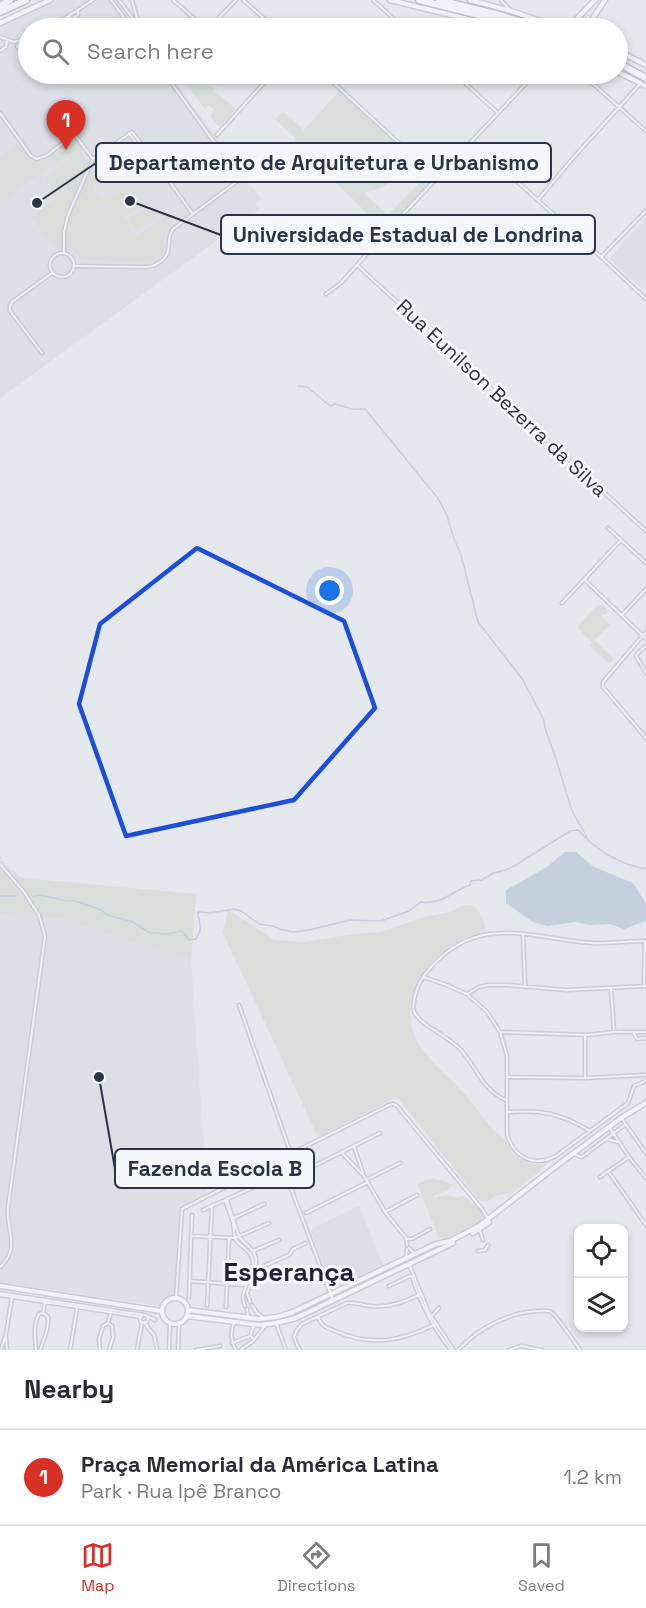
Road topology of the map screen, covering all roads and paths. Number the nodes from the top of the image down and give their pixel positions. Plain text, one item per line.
1 (5, 0) edge
2 (10, 0) edge
3 (16, 0) edge
4 (26, 0) edge
5 (50, 0) edge
6 (93, 0) edge
7 (111, 0) edge
8 (119, 0) edge
9 (132, 0) edge
10 (173, 0) edge
11 (236, 0) edge
12 (243, 0) edge
13 (373, 0) edge
14 (390, 0) edge
15 (419, 0) edge
16 (439, 0) edge
17 (470, 0) edge
18 (501, 0) edge
19 (595, 0) edge
20 (605, 0) edge
21 (493, 1) edge
22 (487, 5) junction
23 (0, 7) edge
24 (511, 11) junction
25 (583, 13) junction
26 (74, 18) edge
27 (124, 18) edge
28 (132, 18) edge
29 (137, 18) edge
30 (194, 18) edge
31 (219, 18) edge
32 (263, 18) edge
33 (393, 18) edge
34 (463, 18) edge
35 (490, 18) edge
36 (512, 18) edge
37 (532, 18) edge
38 (578, 18) edge
39 (593, 18) joint
40 (0, 23) edge
41 (0, 37) edge
42 (7, 41) junction
43 (18, 41) edge
44 (0, 51) edge
45 (628, 56) edge
46 (628, 65) edge
47 (646, 65) edge
48 (628, 69) edge
49 (646, 73) edge
50 (628, 76) edge
51 (645, 82) edge
52 (173, 84) edge
53 (263, 84) edge
54 (335, 84) edge
55 (466, 84) edge
56 (526, 84) edge
57 (593, 84) edge
58 (619, 108) junction
59 (0, 113) edge
60 (498, 113) junction
61 (646, 131) edge
62 (74, 135) junction
63 (217, 135) dead end
64 (472, 141) junction
65 (230, 152) dead end
66 (226, 157) junction
67 (93, 159) junction
68 (437, 178) junction
69 (538, 200) junction
70 (646, 211) edge
71 (193, 214) junction
72 (64, 252) junction
73 (601, 257) junction
74 (357, 265) junction
75 (75, 266) junction
76 (52, 273) junction
77 (326, 294) dead end
78 (646, 299) edge
79 (42, 353) dead end
80 (608, 528) dead end
81 (646, 531) edge
82 (621, 540) junction
83 (646, 563) edge
84 (585, 580) junction
85 (646, 589) edge
86 (562, 603) dead end
87 (622, 615) junction
88 (634, 626) junction
89 (645, 635) edge
90 (646, 646) edge
91 (646, 672) edge
92 (646, 738) edge
93 (0, 864) edge
94 (523, 933) junction
95 (646, 941) edge
96 (423, 976) junction
97 (645, 986) edge
98 (525, 987) junction
99 (611, 988) junction
100 (467, 994) junction
101 (238, 1005) dead end
102 (500, 1032) junction
103 (614, 1032) junction
104 (633, 1032) junction
105 (646, 1032) edge
106 (585, 1035) junction
107 (646, 1038) edge
108 (645, 1075) edge
109 (507, 1077) junction
110 (585, 1078) junction
111 (646, 1080) edge
112 (506, 1100) junction
113 (646, 1102) edge
114 (507, 1112) junction
115 (621, 1118) junction
116 (626, 1124) junction
117 (609, 1127) junction
118 (590, 1131) junction
119 (380, 1133) dead end
120 (614, 1133) junction
121 (606, 1138) junction
122 (620, 1143) junction
123 (354, 1146) junction
124 (341, 1152) junction
125 (646, 1153) edge
126 (291, 1154) junction
127 (573, 1154) junction
128 (629, 1157) junction
129 (280, 1159) junction
130 (400, 1162) dead end
131 (608, 1171) junction
132 (600, 1177) dead end
133 (645, 1177) edge
134 (292, 1178) dead end
135 (366, 1179) junction
136 (254, 1187) dead end
137 (417, 1195) dead end
138 (226, 1200) junction
139 (264, 1204) dead end
140 (212, 1206) junction
141 (203, 1210) dead end
142 (385, 1212) junction
143 (306, 1213) dead end
144 (192, 1215) dead end
145 (233, 1218) junction
146 (488, 1220) junction
147 (269, 1223) dead end
148 (646, 1225) edge
149 (479, 1228) junction
150 (430, 1230) dead end
151 (191, 1236) junction
152 (210, 1237) junction
153 (237, 1237) junction
154 (229, 1238) junction
155 (406, 1239) junction
156 (279, 1240) dead end
157 (483, 1240) dead end
158 (306, 1243) dead end
159 (436, 1244) junction
160 (488, 1245) dead end
161 (407, 1247) junction
162 (253, 1251) junction
163 (420, 1251) junction
164 (478, 1251) dead end
165 (432, 1253) junction
166 (406, 1258) junction
167 (409, 1264) junction
168 (0, 1267) edge
169 (257, 1269) junction
170 (189, 1281) junction
171 (208, 1282) junction
172 (227, 1284) junction
173 (248, 1285) junction
174 (0, 1286) edge
175 (389, 1286) dead end
176 (0, 1294) edge
177 (332, 1294) junction
178 (419, 1294) junction
179 (12, 1297) junction
180 (189, 1297) dead end
181 (176, 1298) junction
182 (335, 1299) junction
183 (45, 1302) junction
184 (207, 1306) dead end
185 (78, 1307) junction
186 (226, 1307) dead end
187 (439, 1308) dead end
188 (188, 1310) junction
189 (161, 1311) junction
190 (111, 1312) junction
191 (44, 1313) junction
192 (144, 1316) junction
193 (187, 1316) junction
194 (318, 1317) junction
195 (431, 1317) junction
196 (248, 1318) junction
197 (266, 1318) junction
198 (155, 1320) dead end
199 (146, 1322) junction
200 (108, 1323) junction
201 (234, 1323) junction
202 (276, 1323) junction
203 (170, 1324) junction
204 (179, 1324) junction
205 (254, 1325) junction
206 (266, 1325) junction
207 (434, 1325) junction
208 (6, 1335) junction
209 (250, 1336) junction
210 (254, 1339) junction
211 (232, 1343) junction
212 (220, 1346) dead end
213 (2, 1349) edge
214 (7, 1349) edge
215 (38, 1350) edge
216 (71, 1350) edge
217 (100, 1350) edge
218 (109, 1350) edge
219 (137, 1350) edge
220 (157, 1350) edge
221 (169, 1350) edge
222 (178, 1350) edge
223 (196, 1350) edge
224 (236, 1350) edge
225 (242, 1350) edge
226 (286, 1350) edge
227 (300, 1350) edge
228 (454, 1350) edge
229 (508, 1350) edge
230 (542, 1350) edge
231 (580, 1350) edge

1 - 23 street
2 - 23 highway
3 - 23 highway
4 - 23 highway
5 - 40 street
6 - 26 street
7 - 27 street
8 - 28 street
9 - 29 street
10 - 30 street
11 - 31 street
12 - 32 street
13 - 33 street
14 - 34 street
15 - 35 highway
16 - 36 highway
17 - 22 street
18 - 24 street
19 - 25 street
20 - 39 street
21 - 22 street
22 - 24 street
24 - 37 street
25 - 38 street
25 - 39 street
41 - 42 street
42 - 43 street
42 - 44 street
45 - 47 street
46 - 49 highway
48 - 51 highway
50 - 51 street
51 - 58 street
52 - 66 street
53 - 63 street
54 - 68 street
55 - 60 street
56 - 60 street
57 - 58 street
58 - 61 street
58 - 69 street
59 - 62 street
60 - 64 street
62 - 62 street
62 - 67 street
64 - 68 street
64 - 69 street
65 - 66 street
66 - 71 street
67 - 71 street
67 - 72 street
68 - 74 street
69 - 73 street
70 - 73 street
71 - 75 street
72 - 75 street
72 - 76 street
73 - 78 street
74 - 77 street
74 - 81 street, Rua Eunilson Bezerra da Silva
75 - 76 street
76 - 79 street
80 - 82 street
82 - 83 street
82 - 84 street
84 - 86 street
84 - 87 street
85 - 87 street
87 - 88 street
88 - 89 street
88 - 89 street
89 - 92 street
90 - 91 street
93 - 168 street
94 - 95 street
94 - 96 street
94 - 98 street
95 - 97 street
96 - 100 street
96 - 112 street
97 - 99 street
98 - 99 street
98 - 100 street
99 - 103 street
100 - 102 street
101 - 126 street
102 - 106 street
102 - 109 street
103 - 104 street
103 - 106 street
104 - 105 street
104 - 107 street
106 - 110 street
108 - 110 street
108 - 111 street
109 - 110 street
109 - 112 street
111 - 118 street
112 - 114 street
113 - 115 street
114 - 118 street
114 - 118 street
115 - 116 street
115 - 117 street
116 - 120 street
116 - 125 street
117 - 120 street
117 - 127 street
119 - 123 street
120 - 121 street
120 - 122 street
121 - 122 street
121 - 127 street
122 - 128 street
123 - 124 street
123 - 135 street
124 - 134 street
124 - 135 street
126 - 129 street
126 - 146 street
127 - 146 street
128 - 131 street
128 - 133 street
129 - 177 street
129 - 181 street
130 - 135 street
131 - 132 street
131 - 148 street
135 - 142 street
135 - 143 street
136 - 138 street
137 - 142 street
138 - 140 street
138 - 145 street
139 - 145 street
140 - 141 street
140 - 152 street
142 - 155 street
144 - 151 street
145 - 153 street
146 - 149 street
147 - 153 street
149 - 157 street
149 - 159 street
149 - 165 street
150 - 155 street
151 - 152 street
151 - 170 street
152 - 154 street
152 - 171 street
153 - 154 street
153 - 162 street
153 - 173 street
154 - 172 street
155 - 161 street
156 - 162 street
158 - 169 street
159 - 163 street
159 - 165 street
160 - 164 street
161 - 163 street
161 - 166 street
162 - 169 street
163 - 166 street
165 - 167 street
166 - 177 street
167 - 178 street
167 - 182 street
169 - 173 street
170 - 171 street
170 - 180 street
171 - 172 street
171 - 184 street
172 - 173 street
172 - 186 street
173 - 196 street
173 - 197 street
174 - 189 street
175 - 178 street
176 - 179 street
176 - 192 street
177 - 182 street
177 - 197 street
178 - 194 street
178 - 195 street
178 - 207 street
179 - 183 street
179 - 208 street
181 - 188 street
181 - 189 street
182 - 202 street
183 - 185 street
183 - 191 street
185 - 190 street
185 - 216 street
187 - 195 street
188 - 193 street
188 - 196 street
189 - 203 street
190 - 192 street
190 - 200 street
191 - 215 street
191 - 215 street
192 - 198 street
192 - 199 street
192 - 199 street
193 - 201 street
193 - 204 street
194 - 207 street
194 - 227 street
195 - 207 street
196 - 197 street
197 - 205 street
199 - 219 street
199 - 220 street
200 - 217 street
200 - 218 street
201 - 205 street
201 - 211 street
202 - 206 street
202 - 226 street
203 - 204 street
203 - 221 street
204 - 222 street
205 - 206 street
205 - 209 street
206 - 210 street
207 - 228 street
208 - 213 street
208 - 214 street
209 - 210 street
209 - 211 street
210 - 225 street
211 - 224 street
212 - 223 street
213 - 214 street
228 - 231 street
229 - 230 street

